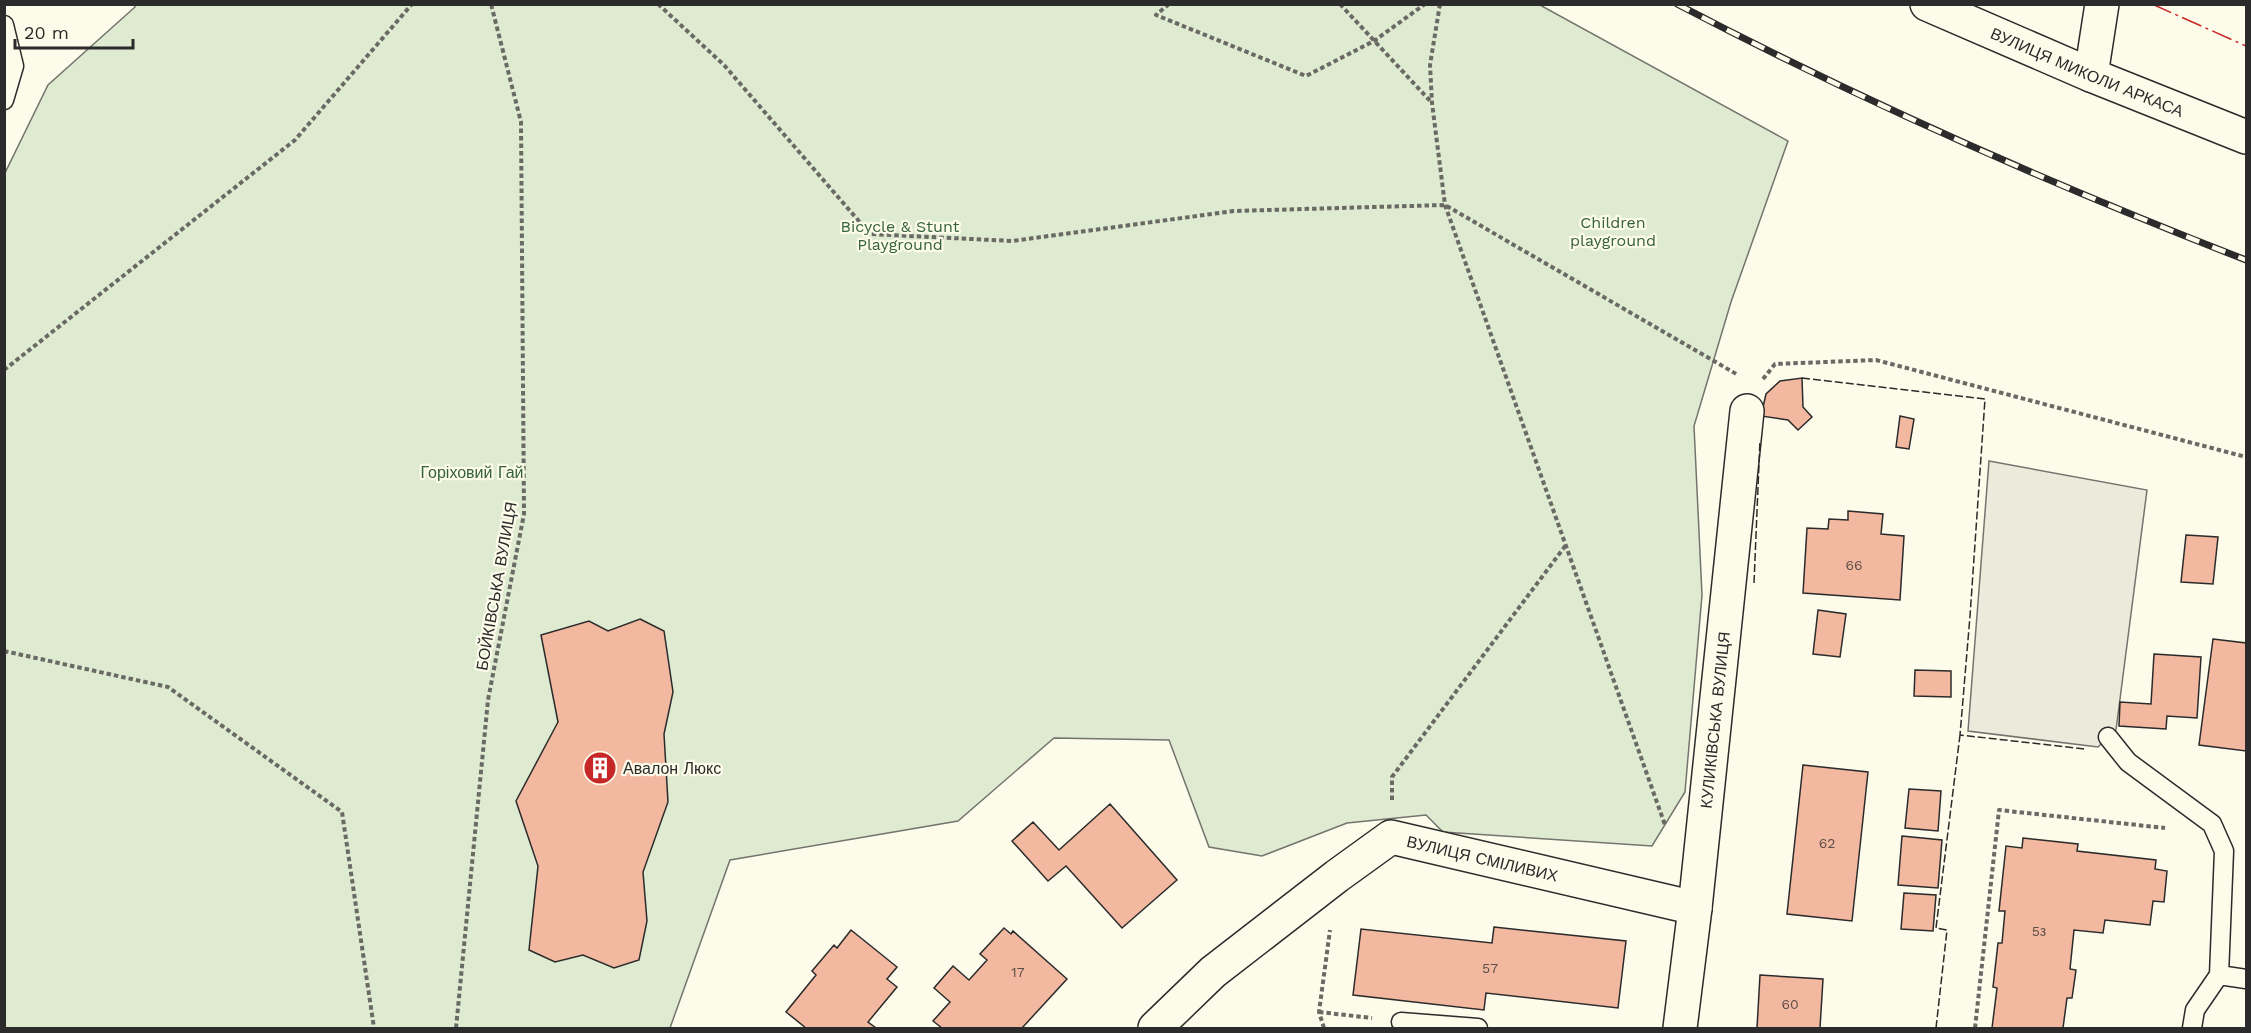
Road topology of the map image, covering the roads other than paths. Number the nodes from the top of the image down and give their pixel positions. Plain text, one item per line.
1 (1928, 4) edge
2 (2102, 4) edge
3 (4, 25) edge
4 (2091, 75) junction
5 (4, 100) edge
6 (2247, 136) edge
7 (1752, 399) road end
8 (2108, 738) dead end
9 (1695, 908) junction
10 (2219, 975) junction
11 (2247, 979) edge
12 (1401, 1022) dead end
13 (1155, 1029) edge
14 (1478, 1029) edge
15 (1680, 1029) edge
16 (2192, 1029) edge

1 - 4 street, ВУЛИЦЯ МИКОЛИ АРКАСА
2 - 4 street
3 - 5 lane
4 - 6 street, ВУЛИЦЯ МИКОЛИ АРКАСА
7 - 9 street, КУЛИКІВСЬКА ВУЛИЦЯ
8 - 10 lane
9 - 13 street, ВУЛИЦЯ СМІЛИВИХ
9 - 15 street, КУЛИКІВСЬКА ВУЛИЦЯ
10 - 11 lane
10 - 16 lane
12 - 14 lane

